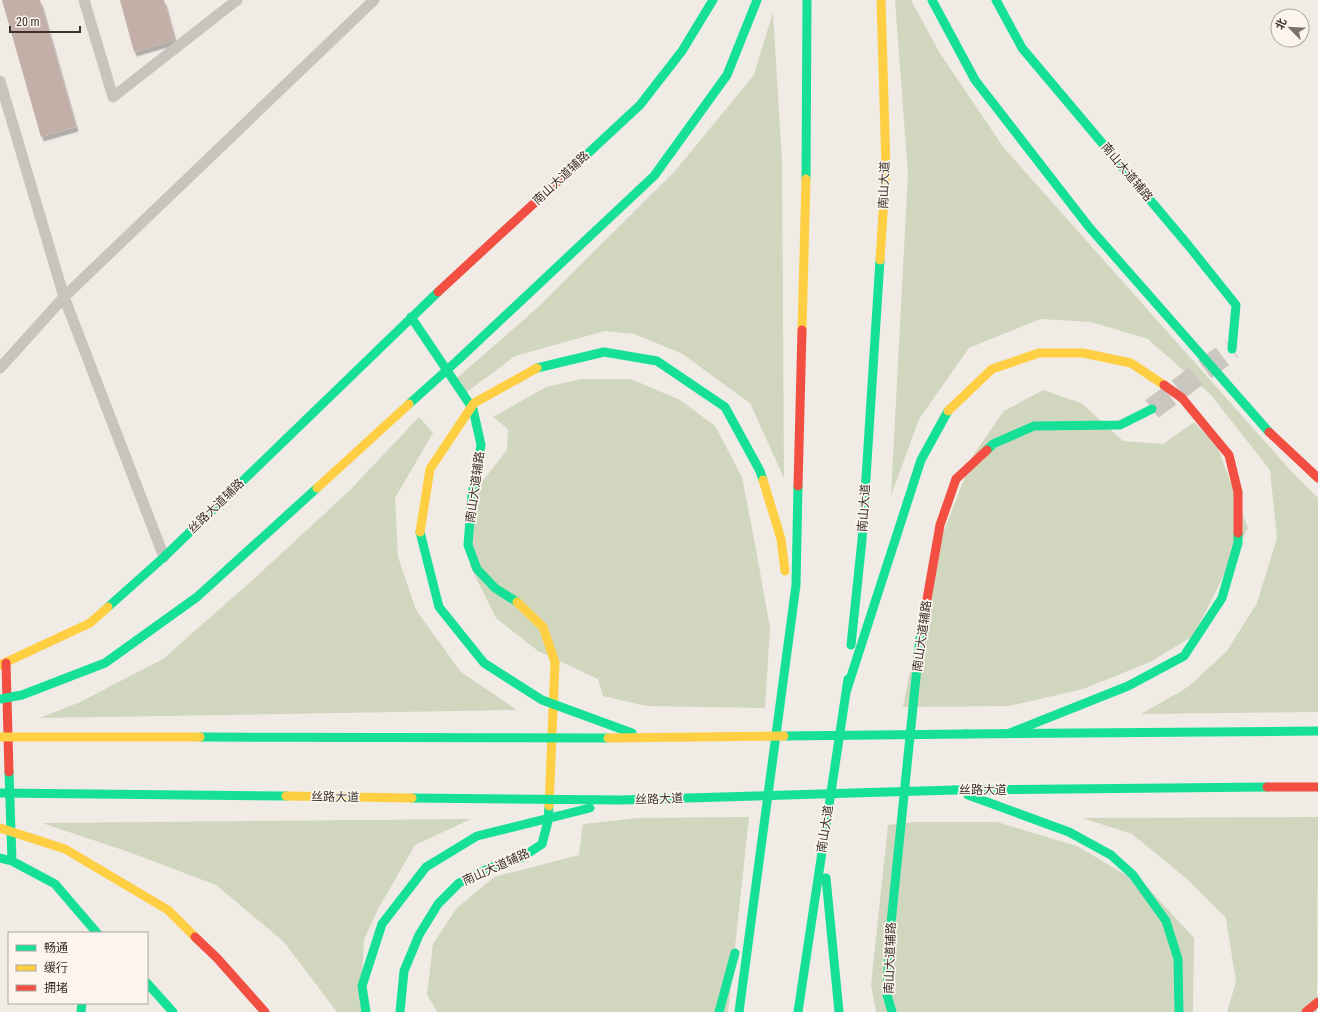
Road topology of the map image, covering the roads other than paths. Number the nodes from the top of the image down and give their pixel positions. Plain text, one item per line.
1 (84, 0) edge
2 (374, 0) edge
3 (713, 0) edge
4 (758, 0) edge
5 (807, 0) edge
6 (881, 0) edge
7 (932, 0) edge
8 (996, 0) edge
9 (234, 1) edge
10 (0, 81) edge
11 (64, 297) junction
12 (411, 317) junction
13 (1232, 349) dead end
14 (0, 368) edge
15 (1152, 409) tunnel mouth
16 (1318, 478) edge
17 (164, 557) junction
18 (792, 624) junction
19 (3, 664) edge
20 (846, 692) junction
21 (0, 699) edge
22 (1318, 731) edge
23 (1010, 733) junction
24 (0, 737) edge
25 (646, 738) junction
26 (1318, 787) edge
27 (954, 790) junction
28 (0, 793) edge
29 (621, 800) junction
30 (0, 828) edge
31 (823, 841) junction
32 (0, 858) edge
33 (12, 861) junction
34 (758, 866) junction
35 (94, 932) edge
36 (148, 984) edge
37 (1318, 1002) edge
38 (173, 1012) edge
39 (265, 1012) edge
40 (366, 1012) edge
41 (400, 1012) edge
42 (719, 1012) edge
43 (739, 1012) edge
44 (798, 1012) edge
45 (839, 1012) edge
46 (892, 1012) edge
47 (1179, 1012) edge
48 (1306, 1012) edge

1 - 9 lane
2 - 11 lane
3 - 12 main road, 南山大道辅路
4 - 21 main road, bridge
5 - 18 main road
6 - 20 main road, 南山大道
7 - 16 main road
8 - 13 main road, 南山大道辅路
10 - 11 lane
11 - 14 lane
11 - 17 lane
12 - 17 main road, 丝路大道辅路
12 - 41 main road, 南山大道辅路
15 - 46 main road, 南山大道辅路
17 - 19 main road, 丝路大道辅路
18 - 25 main road, bridge
18 - 34 main road
19 - 33 main road
20 - 23 main road
20 - 31 main road, 南山大道
22 - 23 main road
23 - 25 main road, bridge
24 - 25 main road, bridge
26 - 27 main road, 丝路大道
27 - 29 main road, 丝路大道, bridge
27 - 47 main road
28 - 29 main road, 丝路大道, bridge
29 - 40 main road, bridge
30 - 39 main road, bridge
31 - 44 main road, 南山大道
31 - 45 main road
32 - 33 main road
33 - 35 main road
34 - 42 main road
34 - 43 main road
36 - 38 main road
37 - 48 main road

